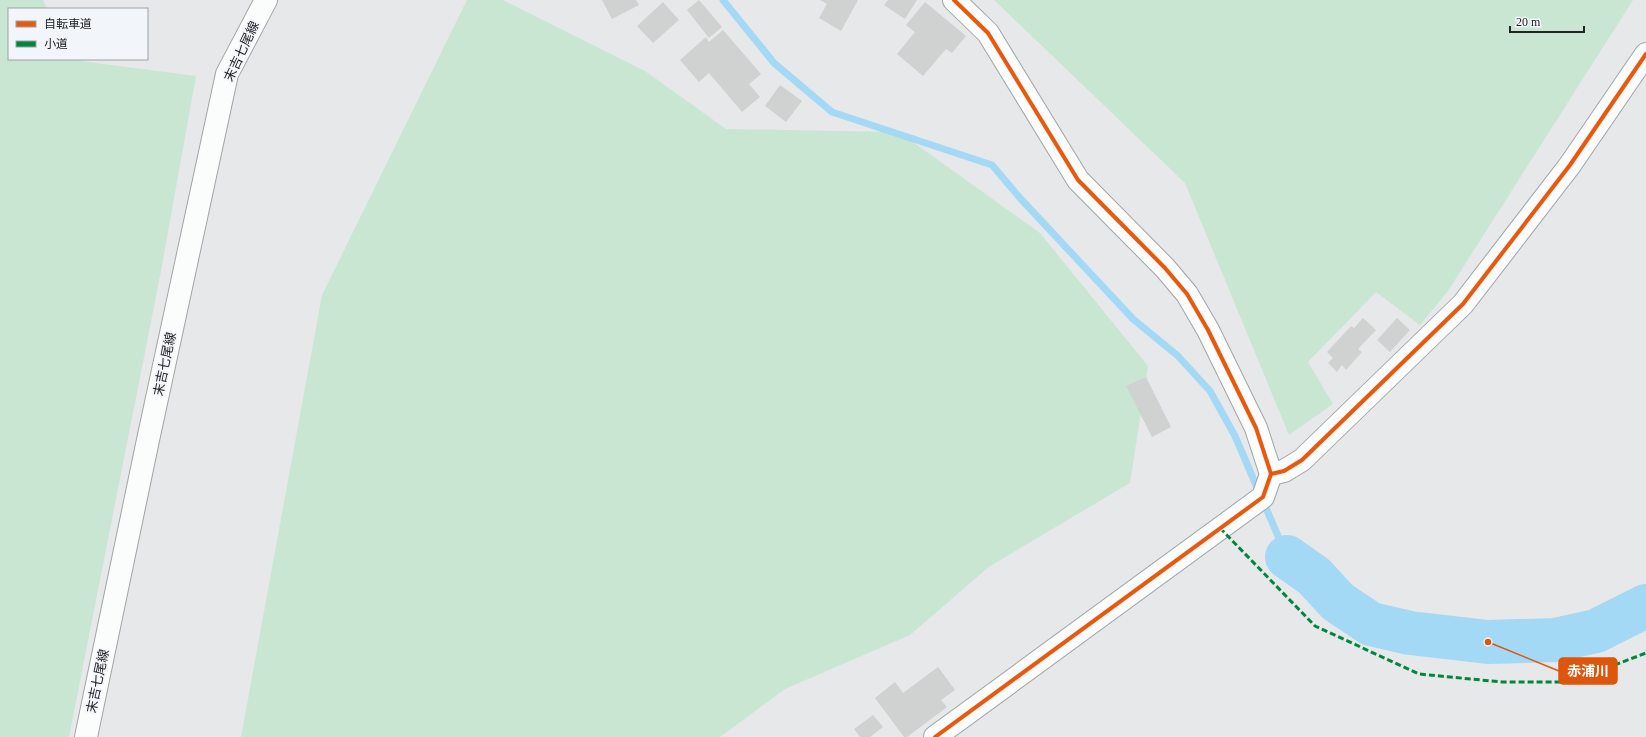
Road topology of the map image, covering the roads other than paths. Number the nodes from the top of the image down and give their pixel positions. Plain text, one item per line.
1 (266, 0) edge
2 (954, 0) edge
3 (1646, 54) edge
4 (1271, 474) junction
5 (86, 737) edge
6 (935, 737) edge

1 - 5 street, 末吉七尾線
2 - 4 street
3 - 4 street
4 - 6 street

